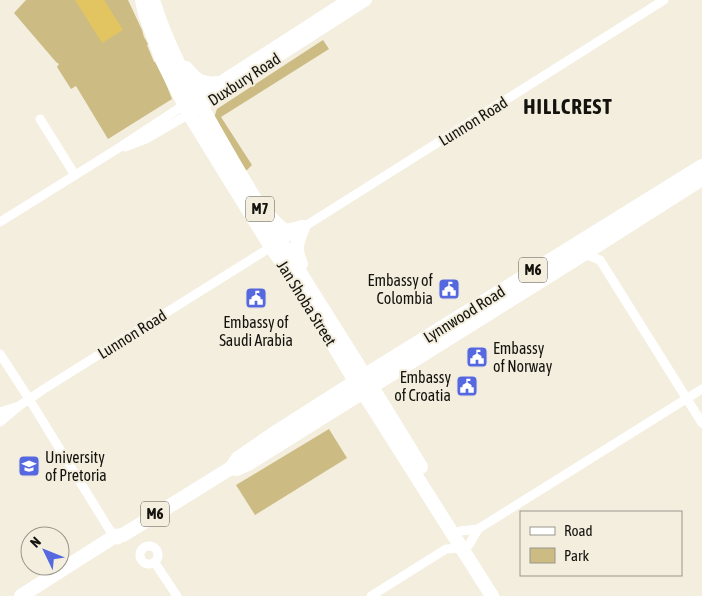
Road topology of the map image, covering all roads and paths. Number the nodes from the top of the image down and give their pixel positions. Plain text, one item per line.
1 (142, 0) edge
2 (153, 0) edge
3 (664, 0) edge
4 (359, 1) edge
5 (174, 54) junction
6 (218, 83) junction
7 (193, 106) junction
8 (40, 119) dead end
9 (702, 166) edge
10 (75, 176) junction
11 (702, 179) edge
12 (259, 207) junction
13 (0, 222) edge
14 (303, 227) junction
15 (602, 242) junction
16 (276, 244) junction
17 (584, 254) junction
18 (600, 260) junction
19 (307, 283) junction
20 (0, 354) edge
21 (364, 384) junction
22 (702, 389) edge
23 (687, 398) junction
24 (29, 399) junction
25 (19, 406) junction
26 (0, 412) edge
27 (0, 422) edge
28 (702, 423) edge
29 (478, 528) junction
30 (456, 532) junction
31 (119, 538) junction
32 (465, 546) junction
33 (446, 549) junction
34 (155, 563) dead end
35 (21, 596) edge
36 (35, 596) edge
37 (177, 596) edge
38 (371, 596) edge
39 (492, 596) edge
40 (500, 596) edge

1 - 7 main road, Jan Shoba Street / M7
2 - 5 main road, Jan Shoba Street / M7
3 - 14 street, Lunnon Road
4 - 6 main road, Duxbury Road
4 - 7 main road, Duxbury Road
5 - 6 main road
5 - 7 main road, Jan Shoba Street / M7
6 - 7 main road, Duxbury Road
7 - 10 street, Duxbury Road
7 - 12 main road, Jan Shoba Street / M7
7 - 16 main road, Jan Shoba Street / M7
8 - 10 street
9 - 21 main road, Lynnwood Road / M6
10 - 13 street, Duxbury Road
11 - 15 main road, Lynnwood Road / M6
12 - 14 main road
12 - 16 main road
14 - 16 street, Lunnon Road
14 - 19 main road
15 - 17 main road, Lynnwood Road / M6
15 - 18 street
16 - 19 main road, Jan Shoba Street / M7
16 - 21 main road, Jan Shoba Street / M7
16 - 24 street, Lunnon Road
17 - 18 street
17 - 21 main road, Lynnwood Road / M6
18 - 23 street
19 - 21 main road, Jan Shoba Street / M7
20 - 24 street
21 - 30 main road, Jan Shoba Street / M7
21 - 31 main road, Lynnwood Road / M6
22 - 23 street
23 - 28 street
23 - 29 street
24 - 25 street, Lunnon Road
24 - 31 street
25 - 26 street, Lunnon Road
25 - 27 street, Lunnon Road
29 - 30 street
29 - 32 street
30 - 32 main road, Jan Shoba Street / M7
30 - 33 street
31 - 35 main road, Lynnwood Road / M6
31 - 36 main road, Lynnwood Road / M6
32 - 33 street
32 - 39 main road, Jan Shoba Street / M7
32 - 40 main road, Jan Shoba Street / M7
33 - 38 street
34 - 37 street

